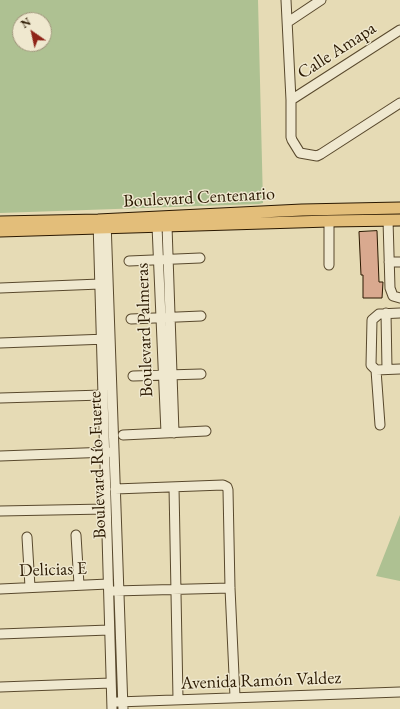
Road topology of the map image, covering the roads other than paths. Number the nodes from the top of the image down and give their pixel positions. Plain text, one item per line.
1 (286, 0) edge
2 (321, 0) edge
3 (288, 22) junction
4 (400, 30) edge
5 (291, 100) junction
6 (400, 103) edge
7 (400, 208) edge
8 (327, 217) junction
9 (388, 220) junction
10 (400, 220) edge
11 (0, 222) edge
12 (102, 224) junction
13 (162, 226) junction
14 (0, 231) edge
15 (200, 258) dead end
16 (168, 260) junction
17 (129, 261) dead end
18 (159, 261) junction
19 (389, 262) junction
20 (400, 262) edge
21 (329, 265) dead end
22 (100, 284) junction
23 (0, 288) edge
24 (400, 298) edge
25 (386, 313) junction
26 (400, 313) edge
27 (201, 316) dead end
28 (166, 318) junction
29 (131, 319) dead end
30 (106, 339) junction
31 (0, 343) edge
32 (387, 369) junction
33 (400, 369) edge
34 (376, 370) junction
35 (201, 374) dead end
36 (168, 375) junction
37 (133, 376) dead end
38 (103, 395) junction
39 (0, 398) edge
40 (380, 425) dead end
41 (206, 431) dead end
42 (170, 433) junction
43 (123, 434) dead end
44 (109, 452) junction
45 (0, 456) edge
46 (174, 487) junction
47 (115, 489) junction
48 (106, 509) junction
49 (0, 511) edge
50 (76, 535) dead end
51 (27, 537) dead end
52 (79, 585) junction
53 (30, 587) junction
54 (108, 587) junction
55 (230, 588) junction
56 (0, 589) edge
57 (175, 590) junction
58 (119, 592) junction
59 (110, 630) junction
60 (0, 634) edge
61 (111, 682) junction
62 (0, 687) edge
63 (400, 692) edge
64 (236, 697) junction
65 (178, 700) junction
66 (123, 705) edge
67 (112, 706) edge

1 - 3 street
2 - 3 street
3 - 5 street
4 - 5 street, Calle Amapa
5 - 6 street
7 - 8 main road, Boulevard Centenario
8 - 9 main road, Boulevard Centenario
8 - 12 main road, Boulevard Centenario
8 - 13 main road, Boulevard Centenario
8 - 21 street
9 - 10 main road, Boulevard Centenario
9 - 19 street
11 - 12 main road, Boulevard Centenario
12 - 13 main road, Boulevard Centenario
12 - 14 main road, Boulevard Centenario
12 - 22 street, Boulevard Río Fuerte
12 - 30 street, Boulevard Río Fuerte
13 - 16 street, Boulevard Palmeras
13 - 18 street, Boulevard Palmeras
15 - 16 street
16 - 18 street
16 - 28 street, Boulevard Palmeras
17 - 18 street
18 - 28 street, Boulevard Palmeras
19 - 20 street
19 - 24 street
22 - 23 street
22 - 30 street, Boulevard Río Fuerte
25 - 26 street
25 - 32 street
25 - 34 street
27 - 28 street
28 - 29 street
28 - 36 street, Boulevard Palmeras
30 - 31 street
30 - 38 street, Boulevard Río Fuerte
30 - 44 street, Boulevard Río Fuerte
32 - 33 street
32 - 34 street
34 - 40 street
35 - 36 street
36 - 37 street
36 - 42 street, Boulevard Palmeras
38 - 39 street
38 - 44 street, Boulevard Río Fuerte
41 - 42 street
42 - 43 street
44 - 45 street
44 - 47 street, Boulevard Río Fuerte
44 - 48 street, Boulevard Río Fuerte
46 - 47 street
46 - 55 street
46 - 57 street
47 - 58 street, Boulevard Río Fuerte
48 - 49 street
48 - 54 street, Boulevard Río Fuerte
50 - 52 street
51 - 53 street
52 - 53 street, Delicias E
52 - 54 street, Delicias E
53 - 56 street, Delicias E
54 - 58 street, Delicias E
54 - 59 street, Boulevard Río Fuerte
55 - 57 street, Delicias E
55 - 64 street
57 - 58 street, Delicias E
57 - 65 street
58 - 66 street, Boulevard Río Fuerte
59 - 60 street
59 - 61 street, Boulevard Río Fuerte
61 - 62 street
61 - 67 street, Boulevard Río Fuerte
63 - 64 street, Avenida Ramón Valdez
64 - 65 street, Avenida Ramón Valdez
65 - 66 street, Avenida Ramón Valdez
66 - 67 street, Avenida Ramón Valdez

